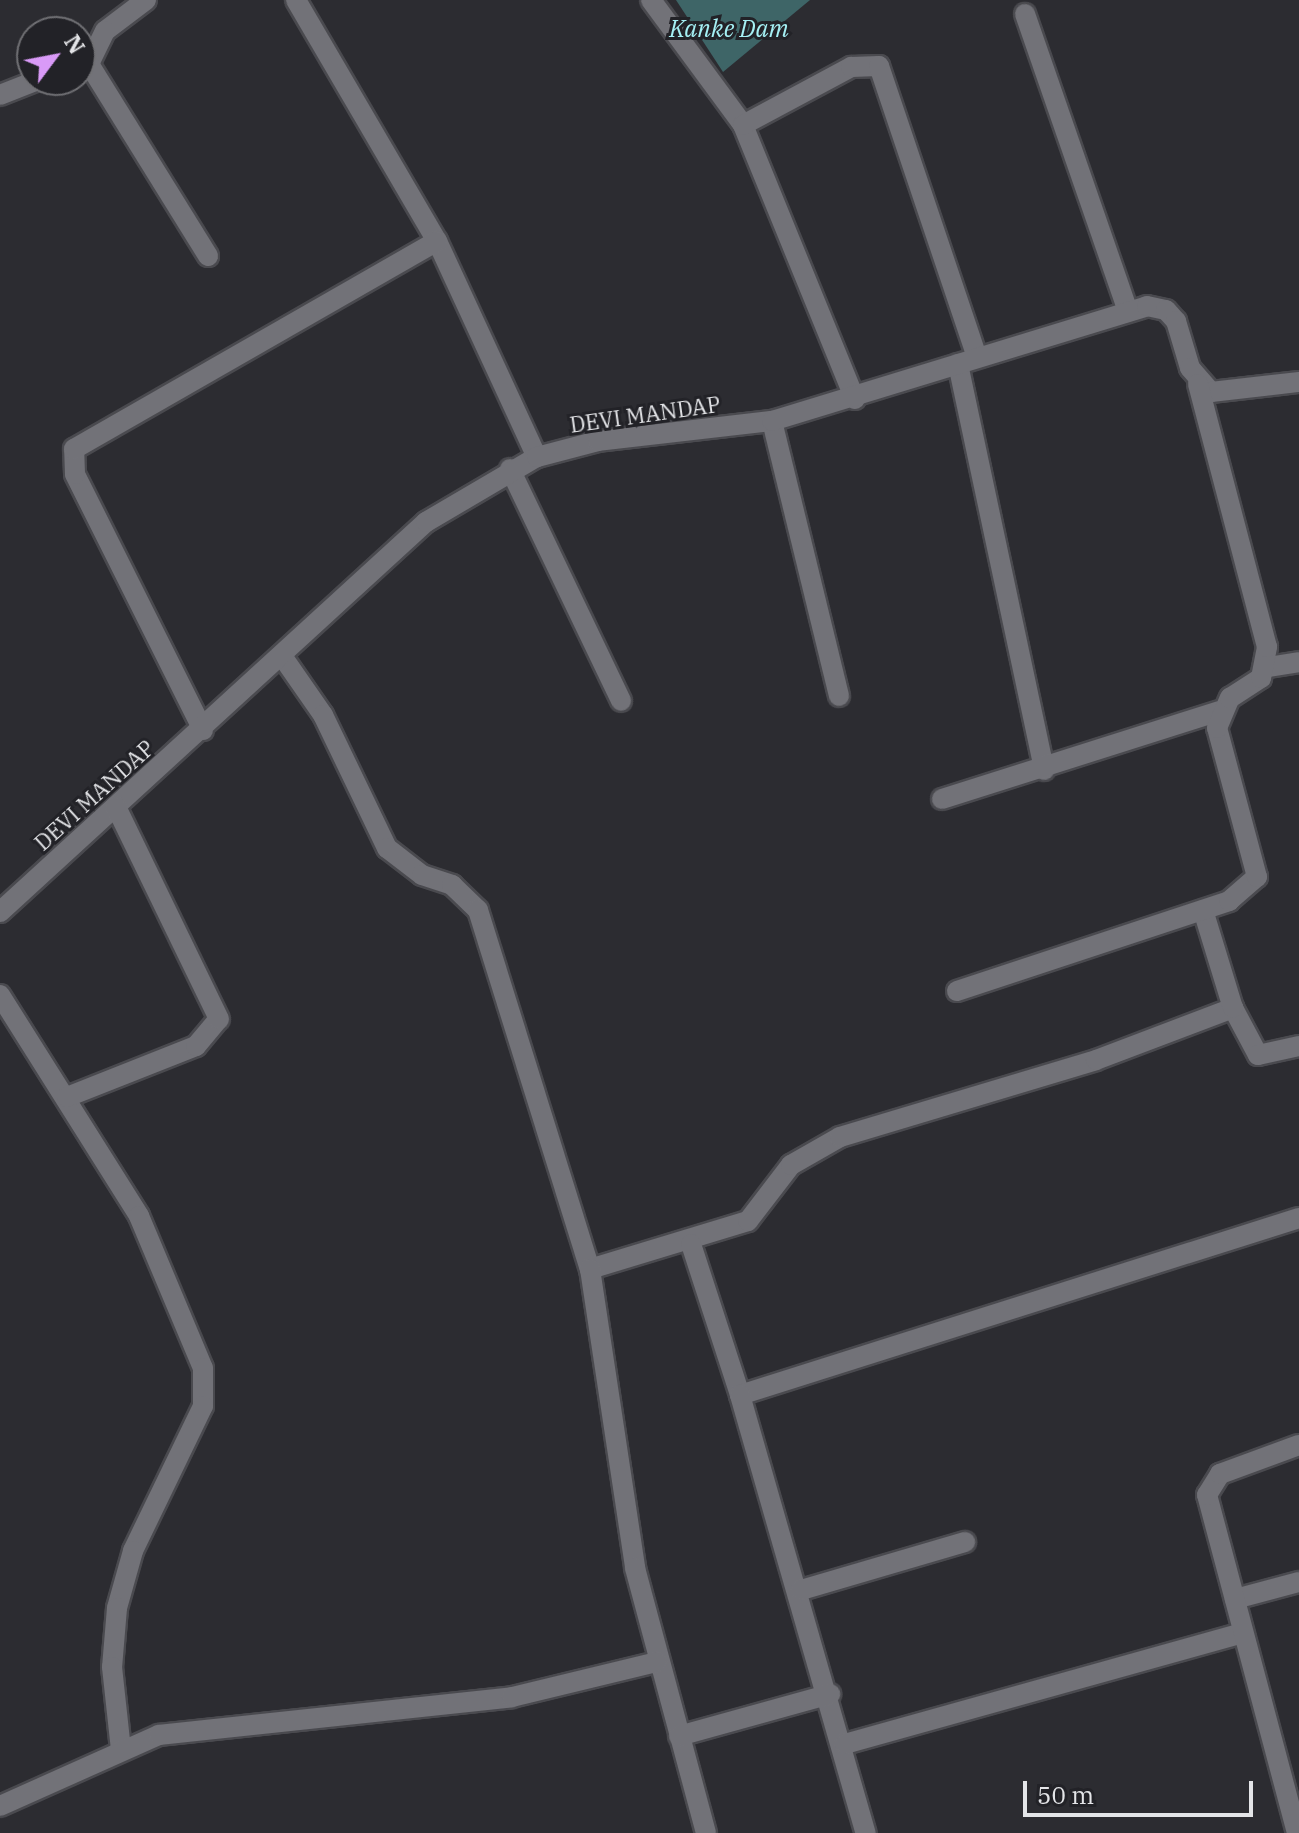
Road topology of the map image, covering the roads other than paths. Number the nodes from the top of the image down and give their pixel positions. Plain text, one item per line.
1 (146, 0) edge
2 (296, 0) edge
3 (651, 0) edge
4 (1025, 14) dead end
5 (96, 42) edge
6 (96, 79) edge
7 (743, 125) junction
8 (437, 241) junction
9 (208, 256) dead end
10 (1127, 308) junction
11 (968, 361) junction
12 (1299, 382) edge
13 (1198, 384) junction
14 (855, 399) junction
15 (772, 421) junction
16 (537, 457) junction
17 (510, 469) junction
18 (282, 656) junction
19 (1299, 662) edge
20 (1268, 667) junction
21 (839, 696) dead end
22 (621, 701) dead end
23 (1219, 711) junction
24 (203, 730) junction
25 (1044, 770) junction
26 (942, 799) dead end
27 (116, 807) junction
28 (1203, 910) junction
29 (0, 912) edge
30 (957, 991) dead end
31 (0, 995) edge
32 (1233, 1008) junction
33 (1299, 1046) edge
34 (67, 1097) junction
35 (1299, 1218) edge
36 (691, 1244) junction
37 (590, 1269) junction
38 (740, 1395) junction
39 (1299, 1445) edge
40 (965, 1542) dead end
41 (1299, 1582) edge
42 (801, 1590) junction
43 (1235, 1599) junction
44 (1243, 1633) junction
45 (657, 1662) junction
46 (830, 1694) junction
47 (679, 1736) junction
48 (845, 1744) junction
49 (121, 1750) junction
50 (0, 1806) edge
51 (706, 1833) edge
52 (866, 1833) edge
53 (1297, 1833) edge

1 - 5 street
2 - 8 street
3 - 7 street
4 - 10 street
6 - 9 street
7 - 11 street
7 - 14 street
8 - 16 street
8 - 24 street
10 - 11 street, DEVI MANDAP
10 - 13 street, DEVI MANDAP
11 - 14 street, DEVI MANDAP
11 - 25 street
12 - 13 street
13 - 20 street
14 - 15 street, DEVI MANDAP
15 - 16 street, DEVI MANDAP
15 - 21 street
16 - 17 street, DEVI MANDAP
17 - 18 street, DEVI MANDAP
17 - 22 street
18 - 24 street, DEVI MANDAP
18 - 37 street
19 - 20 street
20 - 23 street
23 - 25 street
23 - 28 street
24 - 27 street, DEVI MANDAP
25 - 26 street
27 - 29 street, DEVI MANDAP
27 - 34 street
28 - 30 street
28 - 32 street
31 - 34 street
32 - 33 street
32 - 36 street
34 - 49 street
35 - 38 street
36 - 37 street
36 - 38 street
37 - 45 street
38 - 42 street
39 - 43 street
40 - 42 street
41 - 43 street
42 - 46 street
43 - 44 street
44 - 48 street
44 - 53 street
45 - 47 street
45 - 49 street
46 - 47 street
46 - 48 street
47 - 51 street
48 - 52 street
49 - 50 street

